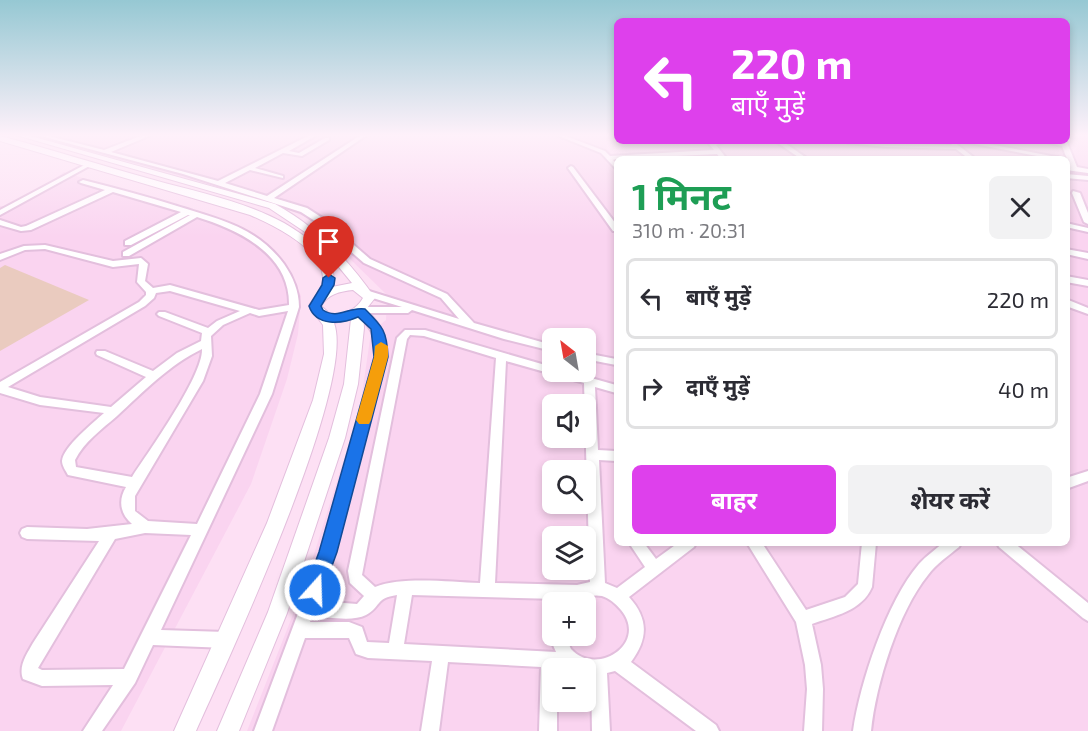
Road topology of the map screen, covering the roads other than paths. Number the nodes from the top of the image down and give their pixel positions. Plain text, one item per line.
1 (81, 169) edge
2 (107, 169) edge
3 (143, 169) edge
4 (168, 169) edge
5 (247, 169) edge
6 (253, 169) edge
7 (313, 169) edge
8 (572, 169) edge
9 (1070, 176) edge
10 (281, 177) dead end
11 (1088, 178) edge
12 (83, 182) dead end
13 (220, 183) junction
14 (113, 189) junction
15 (1076, 193) dead end
16 (269, 198) junction
17 (0, 213) edge
18 (193, 213) junction
19 (321, 221) junction
20 (0, 222) edge
21 (1088, 222) edge
22 (306, 226) junction
23 (614, 226) edge
24 (1070, 226) edge
25 (1088, 230) edge
26 (128, 243) dead end
27 (1070, 252) edge
28 (126, 254) dead end
29 (1088, 256) edge
30 (0, 257) edge
31 (1070, 280) edge
32 (1088, 283) edge
33 (151, 291) junction
34 (365, 291) junction
35 (444, 296) junction
36 (1070, 304) edge
37 (318, 305) junction
38 (294, 307) junction
39 (247, 311) junction
40 (360, 311) junction
41 (1088, 311) edge
42 (425, 312) junction
43 (162, 314) dead end
44 (470, 325) junction
45 (207, 338) junction
46 (542, 345) edge
47 (101, 353) dead end
48 (501, 356) junction
49 (596, 358) edge
50 (614, 362) edge
51 (542, 368) edge
52 (154, 376) junction
53 (589, 382) edge
54 (592, 382) edge
55 (0, 388) edge
56 (614, 388) edge
57 (113, 413) junction
58 (592, 455) junction
59 (614, 456) edge
60 (1088, 476) edge
61 (135, 483) junction
62 (1070, 483) edge
63 (145, 527) junction
64 (201, 530) junction
65 (27, 532) dead end
66 (110, 535) junction
67 (638, 546) edge
68 (686, 546) edge
69 (756, 546) edge
70 (869, 546) edge
71 (951, 546) edge
72 (1008, 546) edge
73 (655, 570) junction
74 (406, 588) junction
75 (598, 588) junction
76 (487, 590) junction
77 (577, 592) joint
78 (374, 596) junction
79 (618, 596) junction
80 (308, 608) junction
81 (1088, 613) edge
82 (803, 619) junction
83 (300, 630) junction
84 (149, 638) junction
85 (226, 640) junction
86 (395, 651) junction
87 (441, 654) junction
88 (542, 660) edge
89 (618, 663) junction
90 (598, 669) joint
91 (129, 677) junction
92 (548, 712) edge
93 (92, 731) edge
94 (185, 731) edge
95 (228, 731) edge
96 (263, 731) edge
97 (430, 731) edge
98 (548, 731) edge
99 (602, 731) edge
100 (710, 731) edge
101 (813, 731) edge
102 (862, 731) edge

1 - 17 street
2 - 37 street
3 - 22 street
4 - 13 street
5 - 13 street
6 - 10 street
7 - 16 street
8 - 23 street
9 - 11 street
12 - 14 street
13 - 16 street
14 - 18 street
14 - 20 street
15 - 21 street
16 - 19 street
18 - 26 street
18 - 28 street
18 - 38 street
19 - 22 street
19 - 35 street
22 - 34 street
24 - 25 street
27 - 29 street
30 - 33 street
31 - 32 street
33 - 39 street
33 - 55 street
34 - 37 street
34 - 40 street
34 - 42 street
35 - 42 street
35 - 44 street
36 - 41 street
37 - 40 street
37 - 85 street
38 - 39 street
38 - 64 street
39 - 45 street
40 - 42 street
40 - 80 street
40 - 95 street
42 - 44 street
43 - 45 street
44 - 46 street
45 - 52 street
45 - 61 street
47 - 52 street
48 - 51 street
48 - 76 street
48 - 78 street
49 - 50 street
52 - 57 street
53 - 58 street
54 - 56 street
55 - 57 street
57 - 61 street
58 - 59 street
58 - 75 street
60 - 62 street
61 - 63 street
63 - 64 street
63 - 66 street
64 - 84 street
65 - 66 street
66 - 91 street
67 - 73 street
68 - 73 street
69 - 82 street
70 - 82 street
71 - 102 street
72 - 81 street
73 - 79 street
74 - 76 street
74 - 78 street
74 - 86 street
75 - 77 street
75 - 79 street
76 - 77 street
78 - 80 street
79 - 89 street
80 - 83 street
82 - 101 street
83 - 86 street
83 - 96 street
84 - 85 street
84 - 91 street
85 - 94 street
86 - 87 street
87 - 88 street
87 - 97 street
89 - 90 street
89 - 100 street
90 - 99 street
91 - 93 street
92 - 98 street

